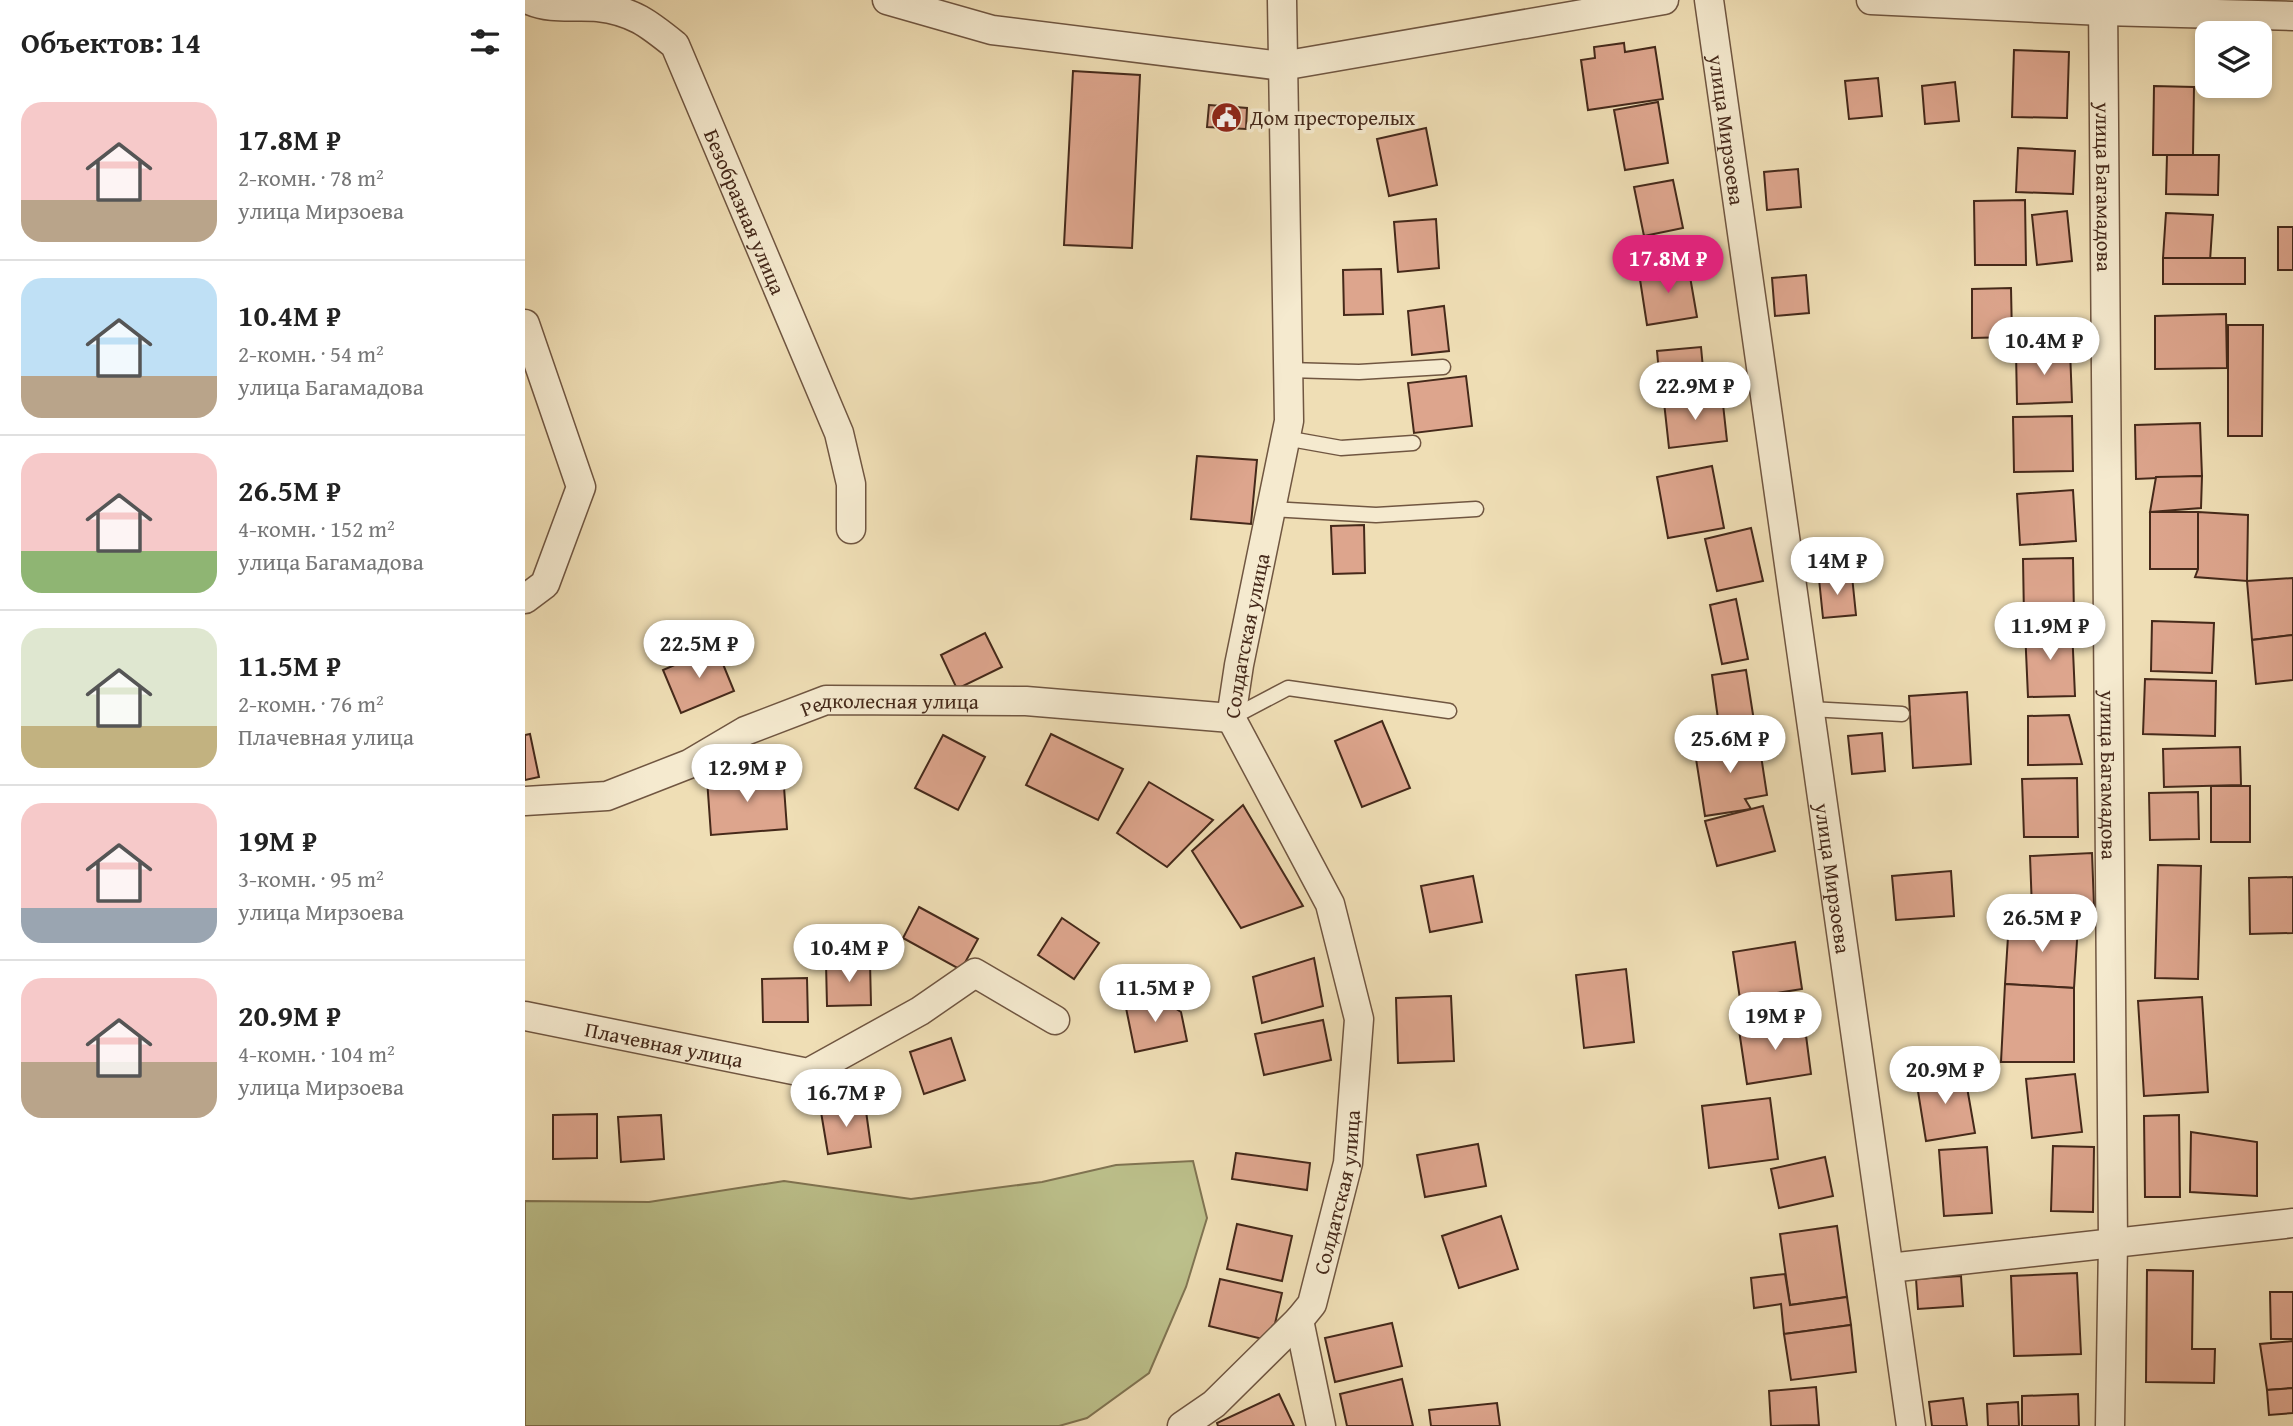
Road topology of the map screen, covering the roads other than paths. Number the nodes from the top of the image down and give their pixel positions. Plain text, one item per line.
1 (529, 0) edge
2 (887, 0) edge
3 (1282, 0) edge
4 (1664, 0) edge
5 (1709, 0) edge
6 (1871, 0) edge
7 (2103, 5) edge
8 (2293, 16) edge
9 (1282, 66) junction
10 (525, 324) edge
11 (1443, 367) dead end
12 (1287, 370) junction
13 (1285, 438) junction
14 (1413, 443) dead end
15 (1271, 509) junction
16 (1476, 509) dead end
17 (851, 528) dead end
18 (525, 599) edge
19 (1810, 709) junction
20 (1449, 711) dead end
21 (1902, 714) dead end
22 (1231, 718) junction
23 (525, 802) edge
24 (525, 1016) edge
25 (1055, 1020) dead end
26 (2293, 1223) edge
27 (2113, 1243) junction
28 (1889, 1268) junction
29 (1299, 1320) junction
30 (1182, 1426) edge
31 (1321, 1426) edge
32 (1911, 1426) edge
33 (2110, 1426) edge

1 - 17 street, Безобразная улица
2 - 9 street
3 - 9 street, Солдатская улица
4 - 9 street
5 - 19 street, улица Мирзоева
6 - 7 street
7 - 8 street
7 - 27 street, улица Багамадова
9 - 12 street, Солдатская улица
10 - 18 street
11 - 12 lane
12 - 13 street, Солдатская улица
13 - 14 lane
13 - 15 street, Солдатская улица
15 - 16 lane
15 - 22 street, Солдатская улица
19 - 21 lane
19 - 28 street, улица Мирзоева
20 - 22 lane
22 - 23 street, Редколесная улица
22 - 29 street, Солдатская улица
24 - 25 street, Плачевная улица
26 - 27 street
27 - 28 street
27 - 33 street, улица Багамадова
28 - 32 street, улица Мирзоева
29 - 30 street, Солдатская улица
29 - 31 street

